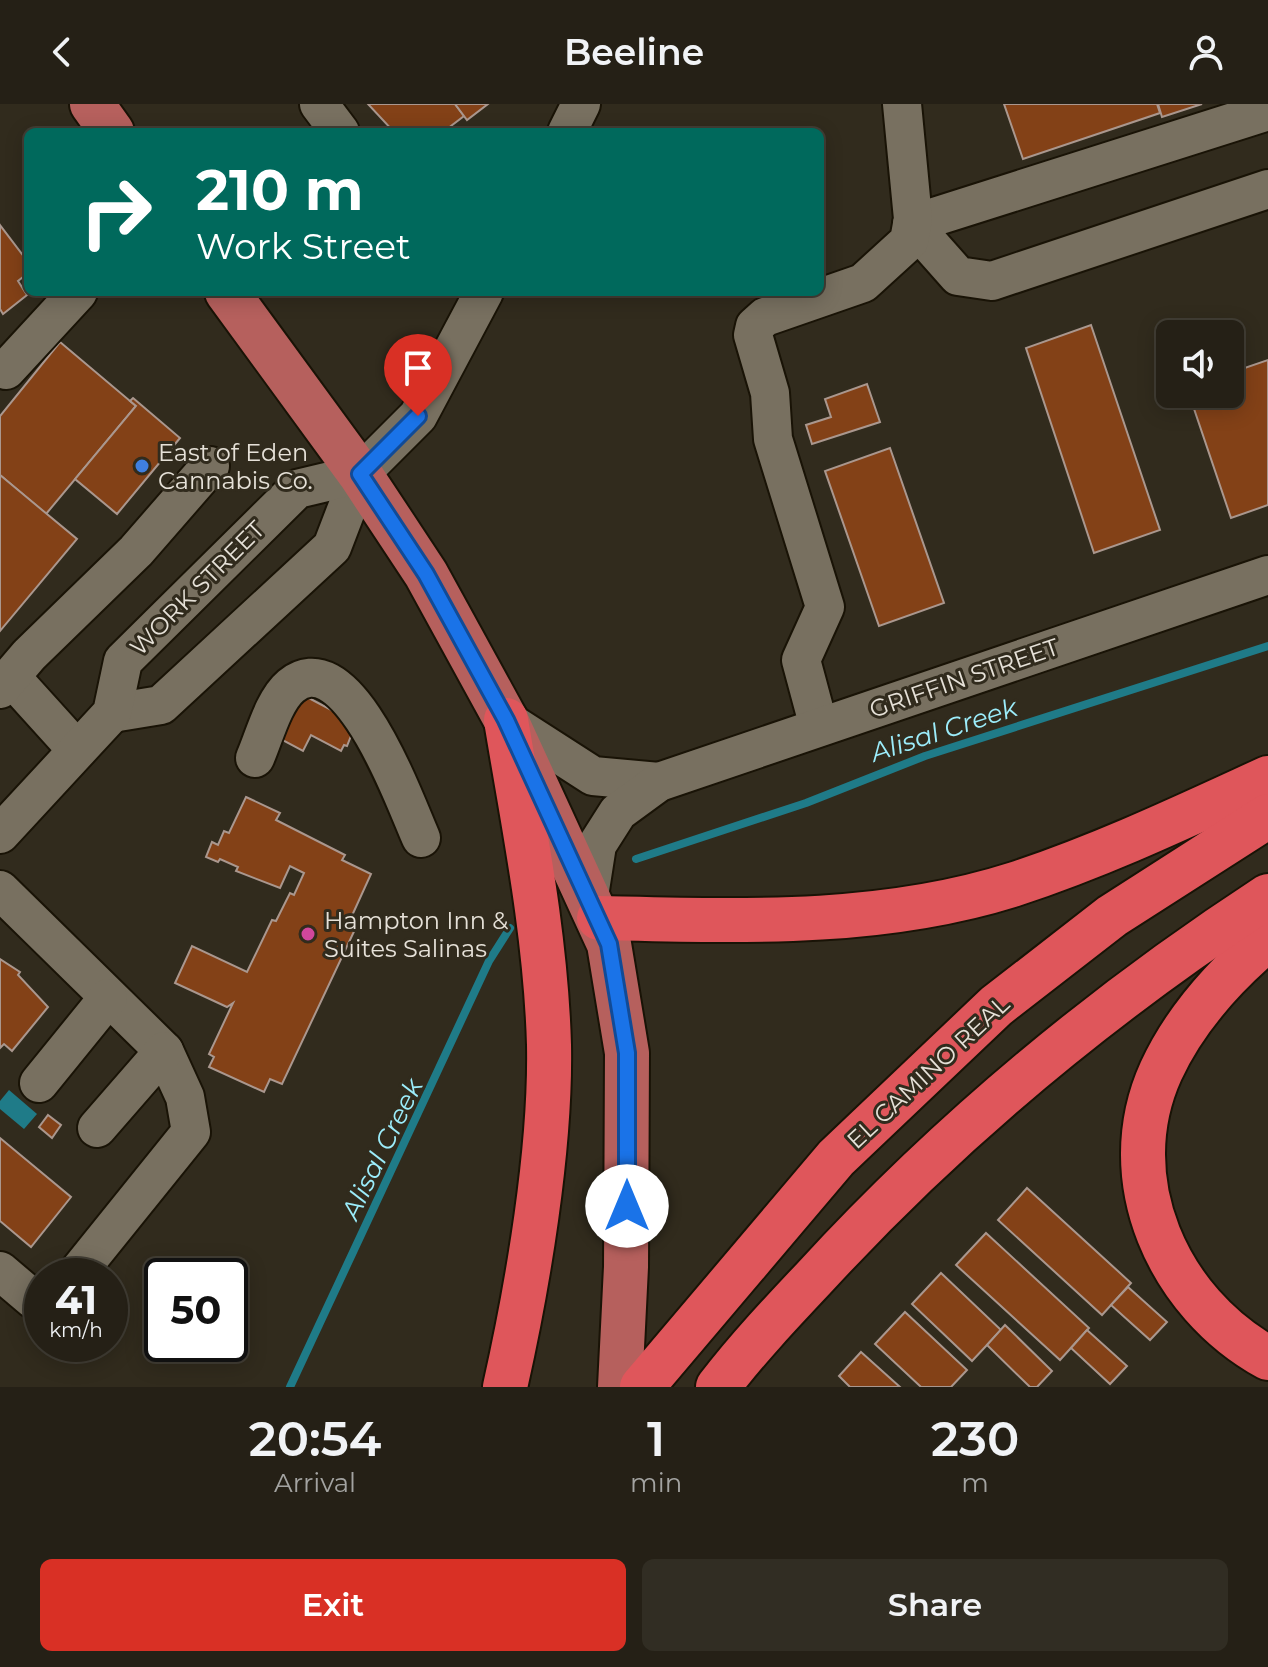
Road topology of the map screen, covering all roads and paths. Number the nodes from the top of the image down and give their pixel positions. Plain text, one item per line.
1 (92, 104) edge
2 (319, 104) edge
3 (581, 104) edge
4 (902, 104) edge
5 (1268, 111) edge
6 (109, 128) edge
7 (337, 128) edge
8 (569, 128) edge
9 (1268, 189) edge
10 (912, 224) junction
11 (74, 296) edge
12 (230, 296) edge
13 (482, 296) edge
14 (6, 370) dead end
15 (210, 466) dead end
16 (360, 474) junction
17 (1268, 575) edge
18 (6, 683) edge
19 (112, 713) junction
20 (506, 720) junction
21 (819, 727) junction
22 (77, 750) junction
23 (255, 758) dead end
24 (1268, 778) edge
25 (659, 782) junction
26 (1268, 816) edge
27 (3, 823) edge
28 (421, 838) dead end
29 (0, 890) edge
30 (1268, 896) edge
31 (594, 907) junction
32 (1268, 939) edge
33 (108, 998) junction
34 (164, 1051) junction
35 (39, 1083) dead end
36 (97, 1128) dead end
37 (90, 1258) edge
38 (0, 1271) edge
39 (24, 1291) edge
40 (1268, 1358) edge
41 (505, 1387) edge
42 (620, 1387) edge
43 (642, 1387) edge
44 (718, 1387) edge

1 - 6 main road
2 - 7 street
3 - 8 street
4 - 10 street
5 - 10 street
9 - 10 street
10 - 21 street
11 - 14 street
12 - 16 main road
13 - 16 street
15 - 18 street
16 - 19 street
16 - 19 street, WORK STREET
16 - 20 main road
17 - 21 street, GRIFFIN STREET
18 - 22 street
19 - 22 street
20 - 25 street, GRIFFIN STREET
20 - 31 main road
20 - 41 highway
21 - 25 street, GRIFFIN STREET
22 - 27 street
23 - 28 street
24 - 31 highway
25 - 31 street, GRIFFIN STREET
26 - 43 highway, EL CAMINO REAL
29 - 33 street
30 - 44 highway
31 - 42 main road
32 - 40 highway
33 - 34 street
33 - 35 street
34 - 36 street
34 - 37 street
38 - 39 street

